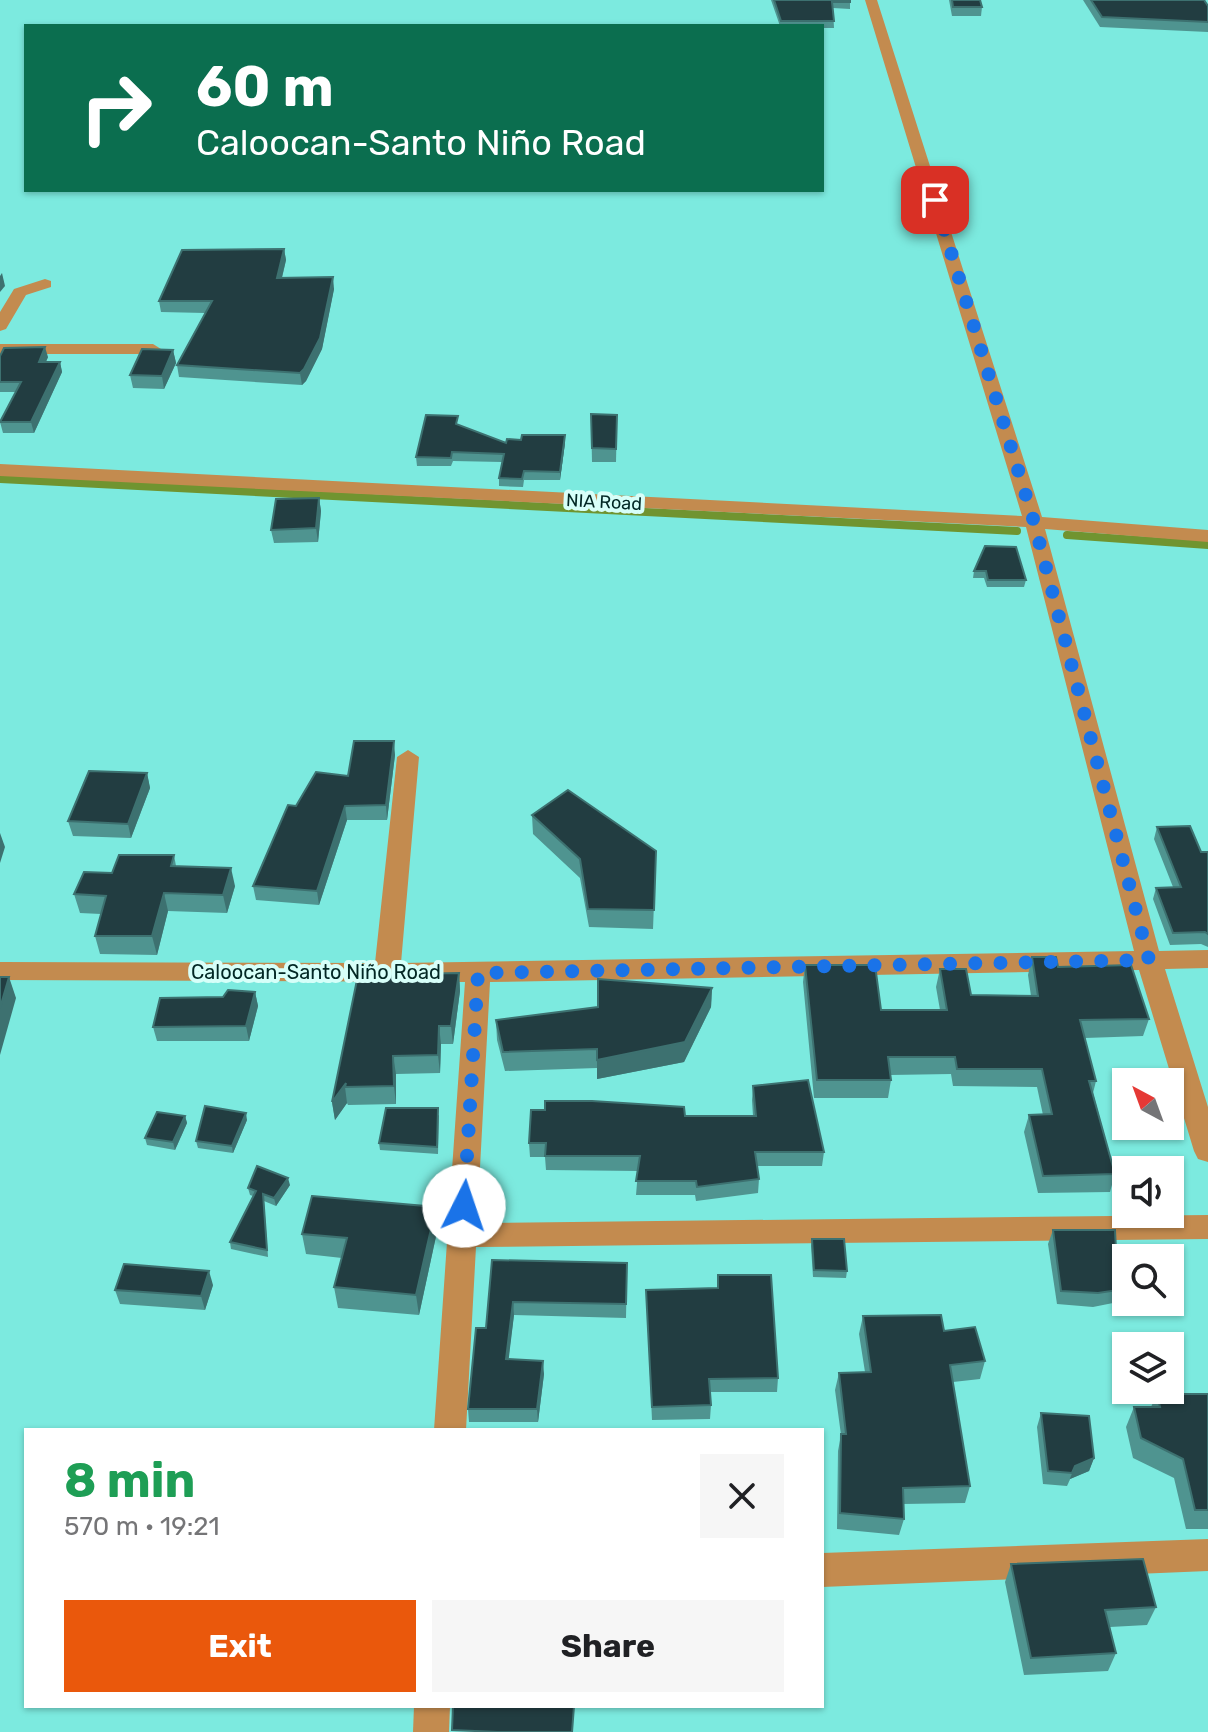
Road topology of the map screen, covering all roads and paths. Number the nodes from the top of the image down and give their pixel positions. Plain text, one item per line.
1 (871, 0) edge
2 (45, 284) dead end
3 (0, 326) edge
4 (0, 349) edge
5 (153, 349) edge
6 (0, 470) edge
7 (1034, 522) junction
8 (1208, 536) edge
9 (408, 757) dead end
10 (1208, 959) edge
11 (1149, 960) junction
12 (0, 971) edge
13 (387, 973) junction
14 (478, 973) junction
15 (1208, 1151) edge
16 (1208, 1227) edge
17 (462, 1235) junction
18 (450, 1428) edge
19 (1208, 1555) edge
20 (824, 1570) edge
21 (432, 1708) edge
22 (431, 1732) edge

1 - 7 street
2 - 3 street
4 - 5 street
6 - 7 street, NIA Road
7 - 8 street, NIA Road
7 - 11 street
9 - 13 street
10 - 11 street, Caloocan-Santo Niño Road
11 - 14 street, Caloocan-Santo Niño Road
11 - 15 street
12 - 13 street, Caloocan-Santo Niño Road
13 - 14 street, Caloocan-Santo Niño Road
14 - 17 street
16 - 17 street
17 - 18 street
19 - 20 street
21 - 22 street

